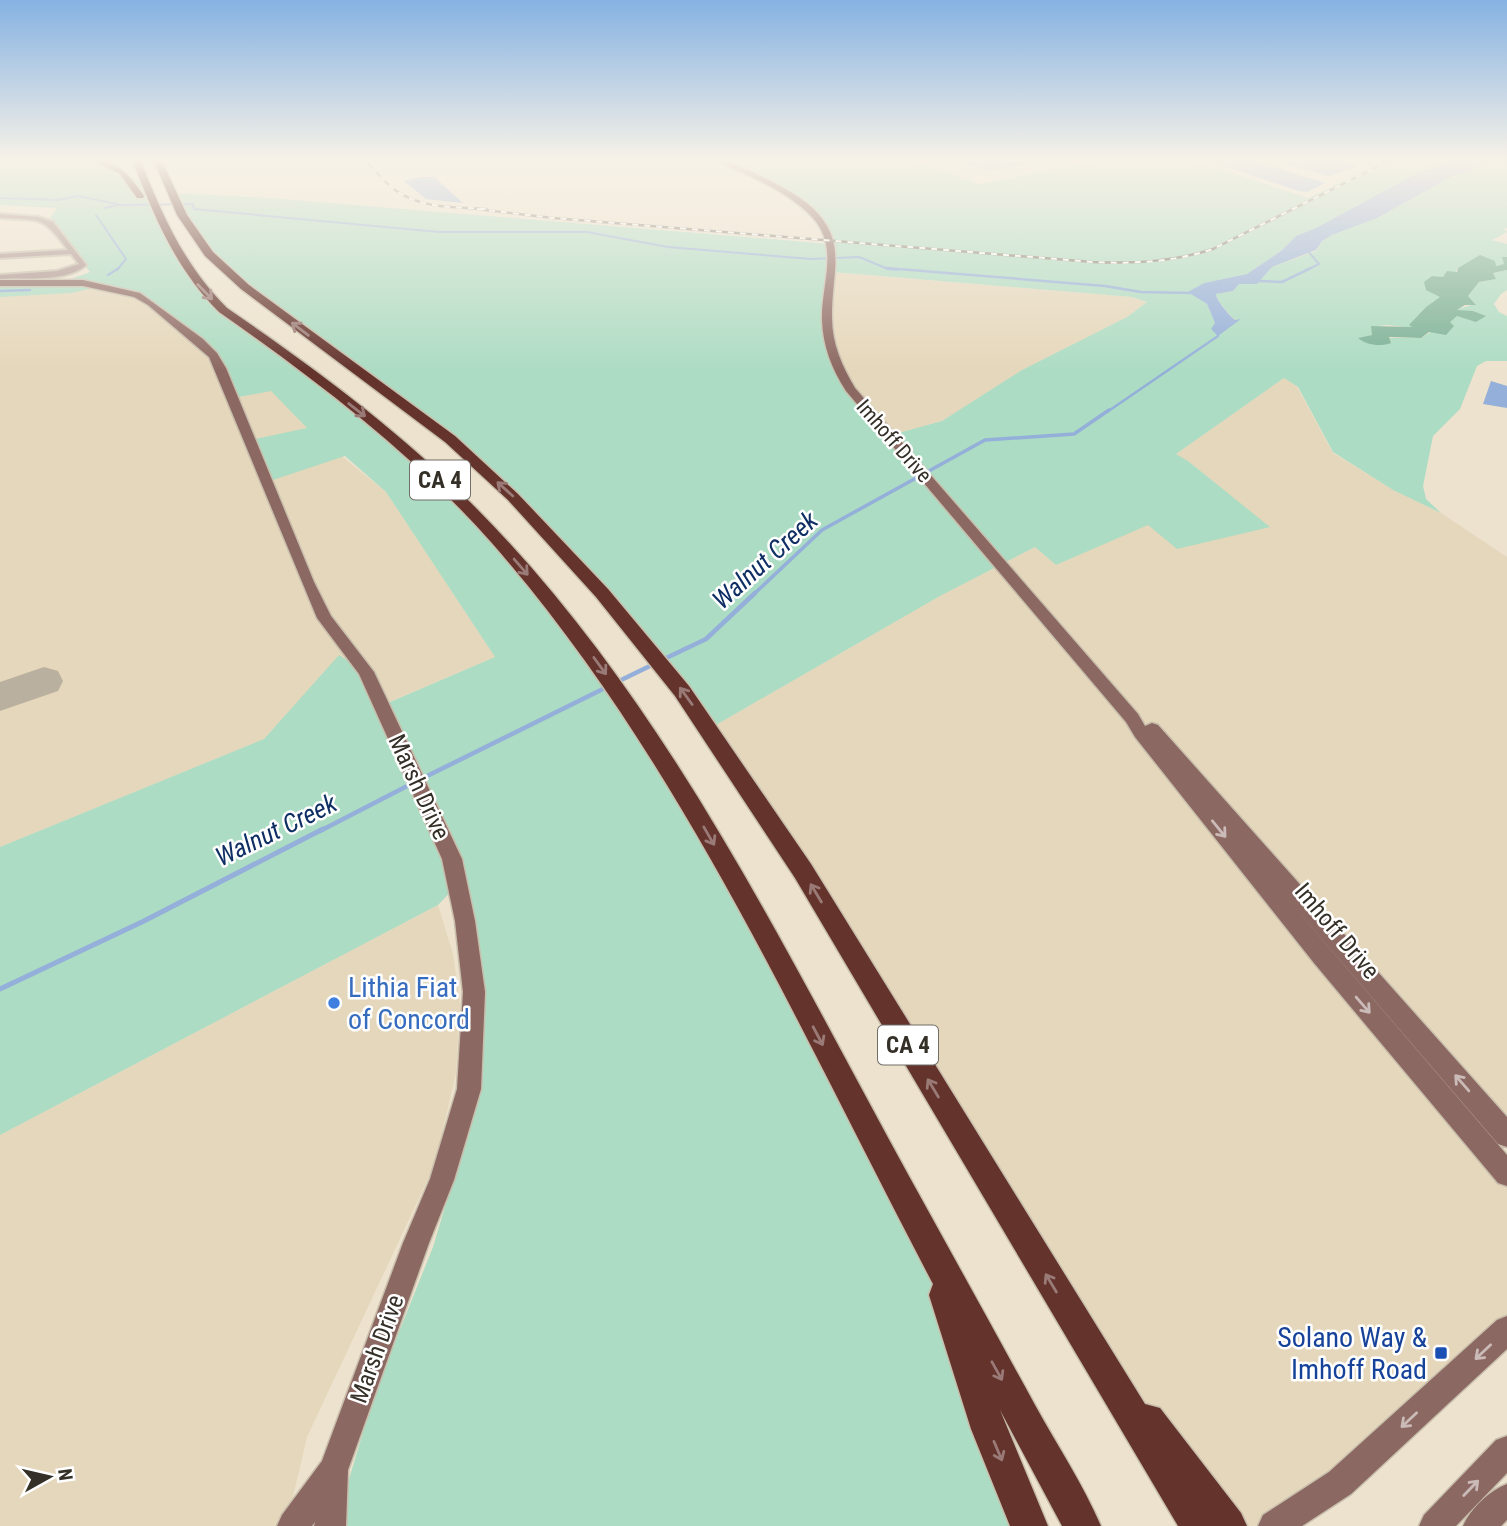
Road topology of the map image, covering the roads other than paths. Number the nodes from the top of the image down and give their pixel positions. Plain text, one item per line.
1 (56, 230) edge
2 (158, 230) edge
3 (193, 230) edge
4 (826, 230) edge
5 (72, 252) junction
6 (0, 256) edge
7 (0, 276) edge
8 (0, 283) edge
9 (1132, 718) junction
10 (1507, 1135) edge
11 (1507, 1174) edge
12 (930, 1247) junction
13 (1507, 1330) edge
14 (1507, 1451) edge
15 (1174, 1469) junction
16 (333, 1470) junction
17 (1507, 1499) edge
18 (1081, 1524) edge
19 (293, 1526) edge
20 (330, 1526) edge
21 (1029, 1526) edge
22 (1199, 1526) edge
23 (1228, 1526) edge
24 (1274, 1526) edge
25 (1435, 1526) edge
26 (1479, 1526) edge

1 - 5 street
2 -> 12 highway, CA 4
15 -> 3 highway, CA 4
4 - 9 street, Imhoff Drive
5 - 6 street
5 - 7 street
8 - 16 street, Marsh Drive
10 -> 9 street, Imhoff Drive
9 -> 11 street, Imhoff Drive
12 -> 18 highway, CA 4
12 -> 21 highway
13 -> 24 street
25 -> 14 street
15 - 22 highway, CA 4
15 - 23 highway
16 - 19 street, Marsh Drive
16 - 20 street, Marsh Drive
17 - 26 street

